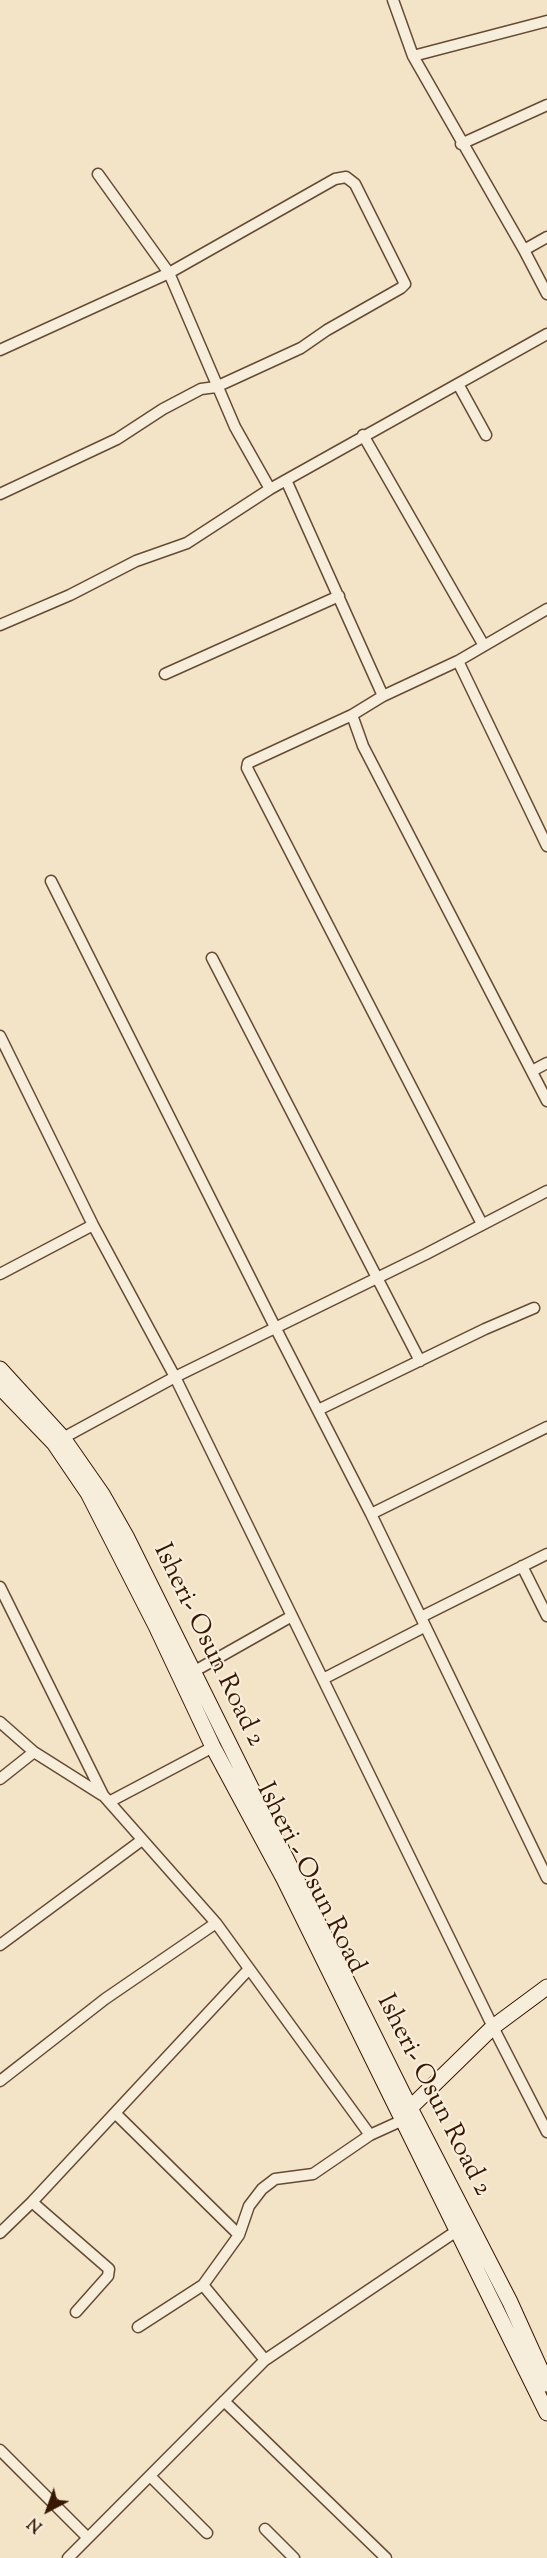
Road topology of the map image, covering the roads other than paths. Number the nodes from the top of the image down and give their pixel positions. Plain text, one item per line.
1 (393, 0) edge
2 (547, 21) edge
3 (413, 56) junction
4 (547, 105) edge
5 (461, 144) junction
6 (98, 174) dead end
7 (547, 237) edge
8 (524, 250) junction
9 (169, 273) junction
10 (547, 294) edge
11 (547, 334) edge
12 (0, 350) edge
13 (458, 384) junction
14 (216, 387) junction
15 (363, 435) junction
16 (486, 435) dead end
17 (286, 480) junction
18 (270, 489) junction
19 (0, 494) edge
20 (339, 596) junction
21 (547, 609) edge
22 (0, 625) edge
23 (483, 644) junction
24 (458, 660) junction
25 (165, 674) dead end
26 (383, 696) junction
27 (352, 716) junction
28 (547, 846) edge
29 (51, 881) dead end
30 (212, 958) dead end
31 (0, 1036) edge
32 (547, 1063) edge
33 (532, 1071) junction
34 (547, 1101) edge
35 (547, 1191) edge
36 (482, 1224) junction
37 (93, 1225) junction
38 (0, 1274) edge
39 (377, 1276) junction
40 (534, 1308) dead end
41 (275, 1327) junction
42 (420, 1361) junction
43 (0, 1368) edge
44 (175, 1377) junction
45 (0, 1387) edge
46 (318, 1410) junction
47 (547, 1427) edge
48 (63, 1437) junction
49 (371, 1514) junction
50 (547, 1554) edge
51 (522, 1566) junction
52 (0, 1587) edge
53 (292, 1616) junction
54 (547, 1616) edge
55 (423, 1622) junction
56 (193, 1672) junction
57 (323, 1679) junction
58 (0, 1722) edge
59 (213, 1747) junction
60 (34, 1752) junction
61 (0, 1779) edge
62 (106, 1799) junction
63 (142, 1840) junction
64 (547, 1878) edge
65 (216, 1923) junction
66 (0, 1945) edge
67 (249, 1969) junction
68 (547, 1986) edge
69 (493, 2027) junction
70 (0, 2081) edge
71 (115, 2113) junction
72 (404, 2114) junction
73 (547, 2132) edge
74 (370, 2135) junction
75 (32, 2202) junction
76 (459, 2230) junction
77 (0, 2233) edge
78 (239, 2235) junction
79 (203, 2285) junction
80 (76, 2312) dead end
81 (138, 2326) dead end
82 (265, 2360) junction
83 (547, 2384) edge
84 (224, 2401) junction
85 (547, 2413) edge
86 (0, 2450) edge
87 (150, 2476) junction
88 (265, 2529) dead end
89 (207, 2533) dead end
90 (88, 2538) junction
91 (68, 2558) edge
92 (294, 2558) edge
93 (386, 2558) edge

1 - 3 street
2 - 3 street
3 - 5 street
4 - 5 street
5 - 8 street
6 - 9 street
7 - 8 street
8 - 10 street
9 - 12 street
9 - 14 street
9 - 14 street
11 - 13 street
13 - 15 street
13 - 16 street
14 - 18 street
14 - 19 street
15 - 17 street
15 - 23 street
17 - 18 street
17 - 20 street
18 - 22 street
20 - 25 street
20 - 26 street
21 - 23 street
23 - 24 street
24 - 26 street
24 - 28 street
26 - 27 street
27 - 33 street
27 - 36 street
29 - 41 street
30 - 39 street
31 - 37 street
32 - 33 street
33 - 34 street
35 - 36 street
36 - 39 street
37 - 38 street
37 - 44 street
39 - 41 street
39 - 42 street
40 - 42 street
41 - 44 street
41 - 46 street
42 - 46 street
43 - 48 main road, Isheri- Osun Road 2
44 - 48 street
44 - 53 street
45 - 59 main road, Isheri - Osun Road
46 - 49 street
47 - 49 street
48 - 56 main road, Isheri- Osun Road 2
49 - 55 street
50 - 51 street
51 - 54 street
51 - 55 street
52 - 62 street
53 - 56 street
53 - 57 street
55 - 57 street
55 - 64 street
56 - 72 main road, Isheri- Osun Road 2
57 - 69 street
58 - 60 street
59 - 62 street
59 - 72 main road, Isheri - Osun Road
60 - 61 street
60 - 62 street
62 - 63 street
63 - 65 street
63 - 66 street
65 - 67 street
65 - 70 street
67 - 71 street
67 - 74 street
68 - 69 main road
69 - 72 main road
69 - 73 street
71 - 75 street
71 - 78 street
72 - 74 street
72 - 76 main road, Isheri - Osun Road
72 - 83 main road, Isheri- Osun Road 2
74 - 78 street
75 - 77 street
75 - 80 street
76 - 82 street
76 - 85 main road, Isheri - Osun Road
78 - 79 street
79 - 81 street
79 - 82 street
82 - 84 street
84 - 87 street
84 - 93 street
86 - 90 street
87 - 89 street
87 - 90 street
88 - 92 street
90 - 91 street

